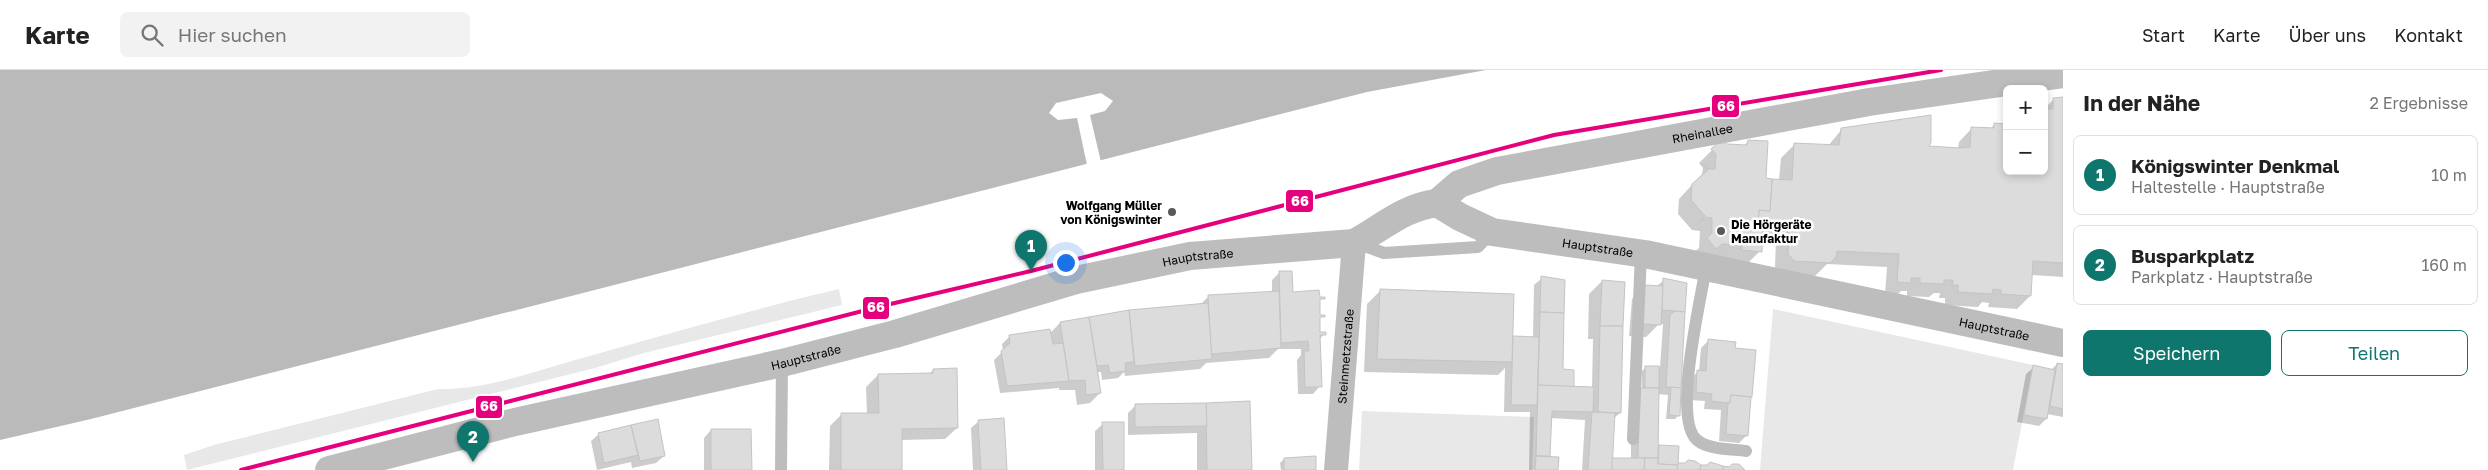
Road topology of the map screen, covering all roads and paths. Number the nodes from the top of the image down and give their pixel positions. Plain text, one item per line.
1 (2063, 74) edge
2 (1437, 203) junction
3 (1492, 232) junction
4 (1354, 243) junction
5 (1641, 254) junction
6 (1706, 267) junction
7 (2063, 343) edge
8 (782, 363) junction
9 (1633, 439) dead end
10 (1746, 451) dead end
11 (329, 470) edge
12 (781, 470) edge
13 (1336, 470) edge

1 - 2 street, Rheinallee
2 - 3 street, Hauptstraße
2 - 4 street, Hauptstraße
3 - 4 lane
3 - 5 street, Hauptstraße
4 - 8 street, Hauptstraße
4 - 13 street, Steinmetzstraße
5 - 6 street, Hauptstraße
5 - 9 lane
6 - 7 street, Hauptstraße
6 - 10 lane
8 - 11 street, Hauptstraße
8 - 12 lane

